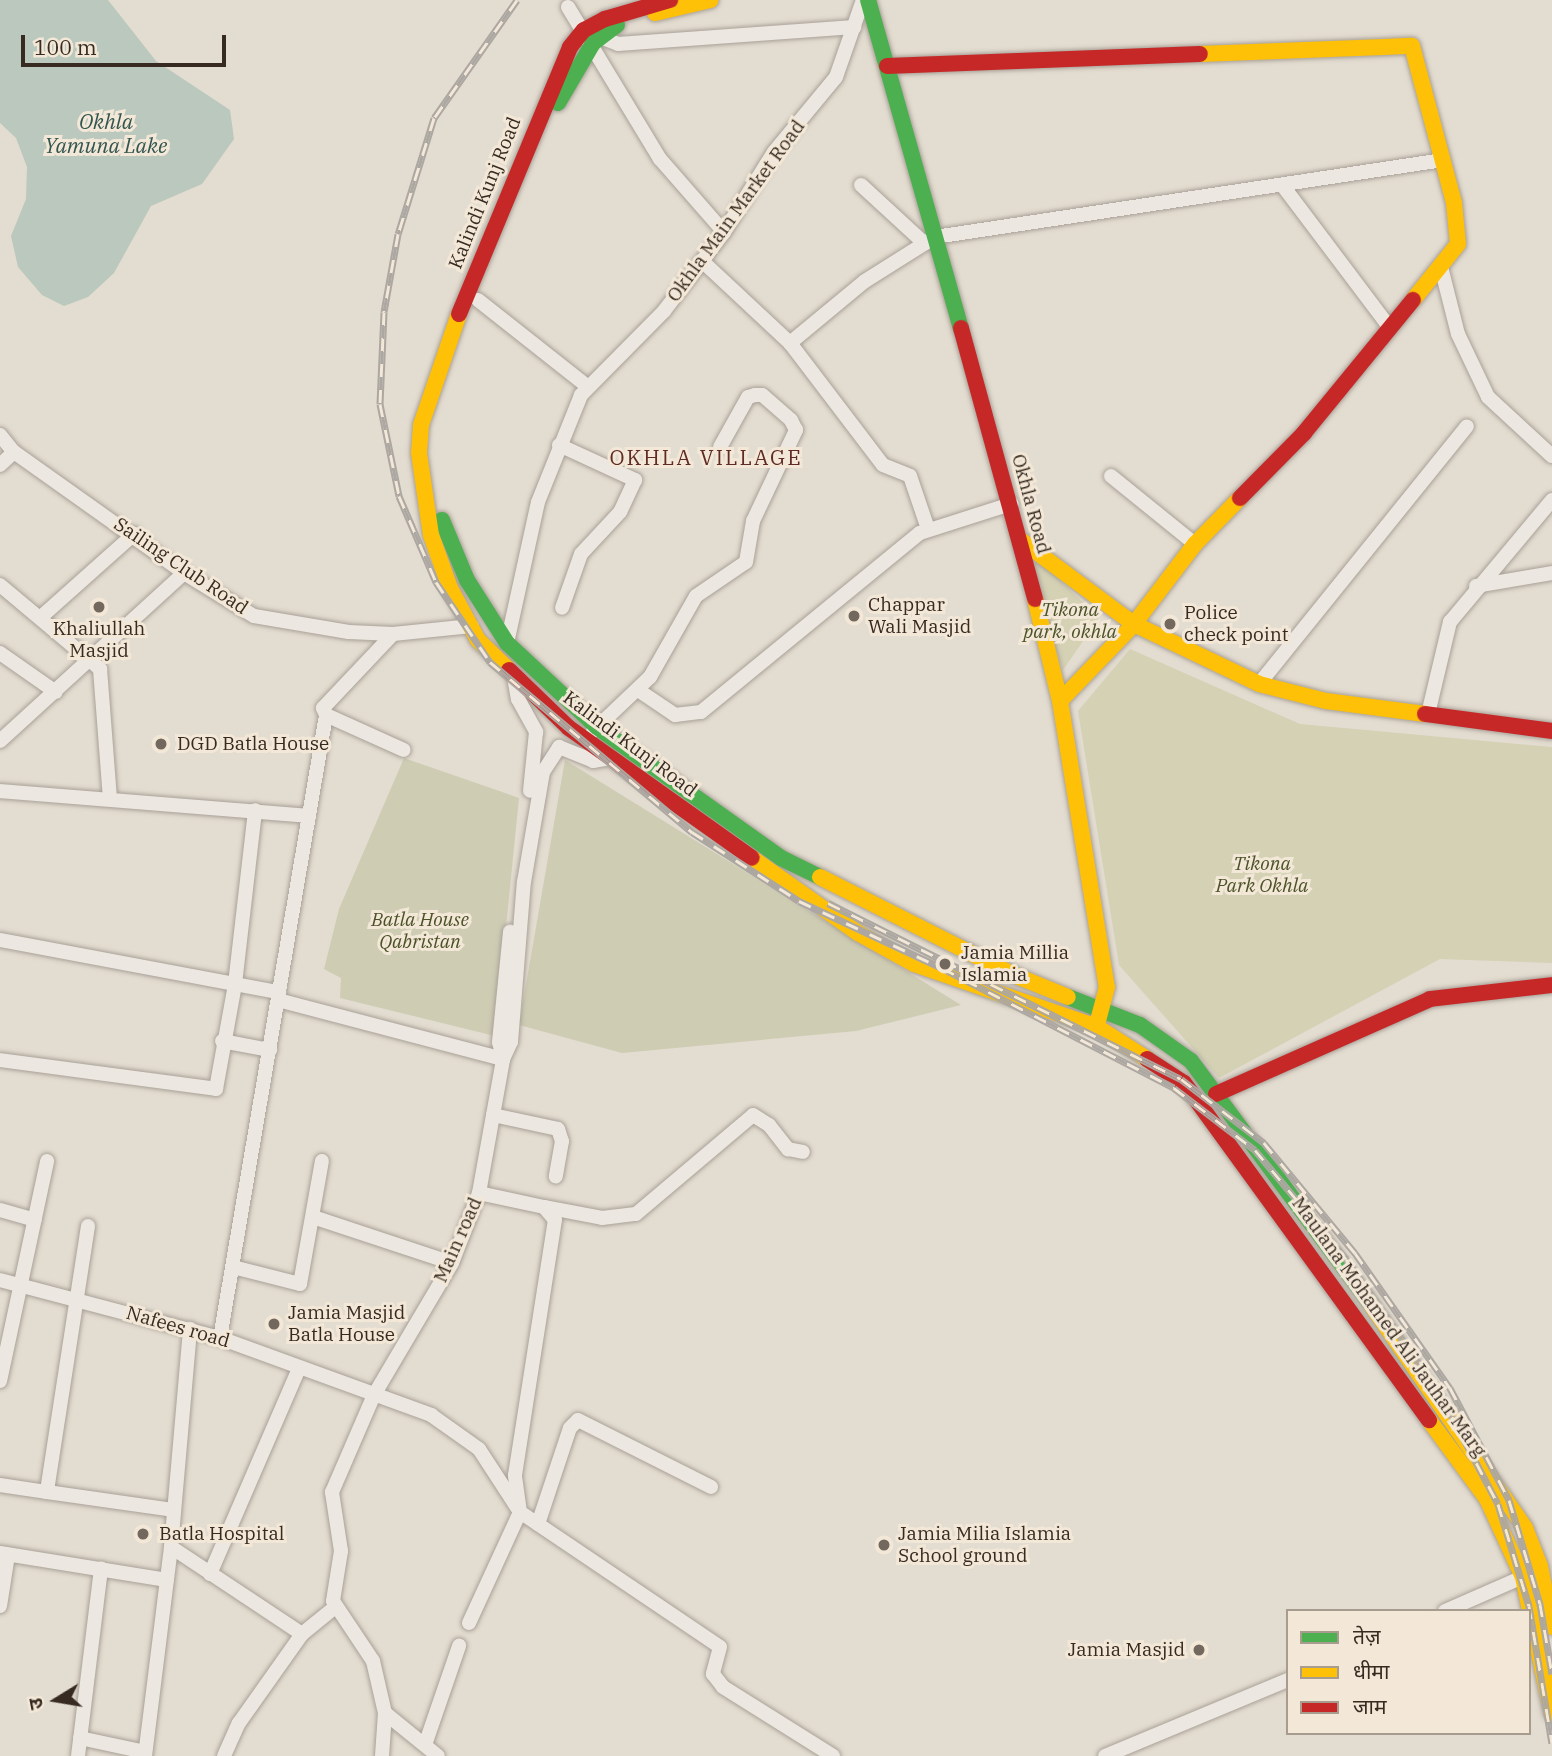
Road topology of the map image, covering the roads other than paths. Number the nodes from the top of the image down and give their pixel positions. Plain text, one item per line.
1 (670, 0) edge
2 (711, 0) edge
3 (865, 0) edge
4 (568, 7) dead end
5 (854, 27) junction
6 (592, 37) junction
7 (887, 66) junction
8 (1443, 160) junction
9 (861, 185) dead end
10 (1283, 186) junction
11 (724, 232) junction
12 (929, 240) junction
13 (702, 261) junction
14 (1441, 267) junction
15 (478, 300) junction
16 (1391, 328) junction
17 (790, 343) junction
18 (588, 387) junction
19 (1467, 426) dead end
20 (0, 435) edge
21 (559, 445) junction
22 (720, 447) dead end
23 (14, 452) junction
24 (1552, 456) edge
25 (0, 465) edge
26 (1111, 476) dead end
27 (1552, 500) edge
28 (1011, 504) junction
29 (928, 529) junction
30 (134, 534) junction
31 (1020, 539) junction
32 (1195, 544) junction
33 (184, 573) junction
34 (1552, 573) edge
35 (0, 585) edge
36 (1476, 586) junction
37 (562, 608) dead end
38 (41, 617) junction
39 (1134, 624) junction
40 (472, 626) junction
41 (393, 634) junction
42 (507, 643) junction
43 (0, 653) edge
44 (91, 659) junction
45 (514, 677) junction
46 (1259, 684) junction
47 (638, 690) junction
48 (56, 692) junction
49 (1060, 701) junction
50 (1428, 714) junction
51 (326, 715) junction
52 (597, 727) junction
53 (1552, 730) edge
54 (584, 739) junction
55 (0, 741) edge
56 (404, 750) dead end
57 (610, 758) junction
58 (0, 791) edge
59 (110, 798) junction
60 (255, 810) junction
61 (309, 816) junction
62 (0, 940) edge
63 (234, 985) junction
64 (1552, 985) edge
65 (279, 996) junction
66 (1101, 1009) junction
67 (1097, 1027) junction
68 (222, 1041) junction
69 (270, 1050) junction
70 (503, 1059) junction
71 (0, 1060) edge
72 (1216, 1094) junction
73 (493, 1115) junction
74 (803, 1152) dead end
75 (47, 1161) dead end
76 (323, 1161) dead end
77 (556, 1177) dead end
78 (479, 1193) junction
79 (544, 1207) junction
80 (0, 1210) edge
81 (313, 1217) junction
82 (35, 1220) junction
83 (88, 1226) dead end
84 (452, 1263) junction
85 (233, 1267) junction
86 (0, 1280) edge
87 (18, 1284) junction
88 (79, 1299) junction
89 (190, 1329) junction
90 (220, 1338) junction
91 (299, 1368) junction
92 (0, 1381) edge
93 (374, 1395) junction
94 (0, 1485) edge
95 (711, 1487) dead end
96 (47, 1492) junction
97 (173, 1510) junction
98 (520, 1512) junction
99 (537, 1524) junction
100 (171, 1547) junction
101 (4, 1554) edge
102 (101, 1568) junction
103 (210, 1574) junction
104 (1523, 1577) junction
105 (167, 1580) junction
106 (0, 1606) edge
107 (334, 1608) junction
108 (1450, 1609) edge
109 (1530, 1609) edge
110 (1531, 1615) edge
111 (470, 1623) dead end
112 (1552, 1628) edge
113 (302, 1634) junction
114 (459, 1646) dead end
115 (1286, 1681) edge
116 (385, 1713) junction
117 (1552, 1713) edge
118 (80, 1738) junction
119 (426, 1742) junction
120 (145, 1754) edge
121 (78, 1756) edge
122 (224, 1756) edge
123 (382, 1756) edge
124 (438, 1756) edge
125 (833, 1756) edge
126 (1105, 1756) edge

1 - 6 main road
2 - 6 main road, Kalindi Kunj Road
3 - 5 street, Okhla Main Market Road
3 - 7 main road, Okhla Road
4 - 6 street
5 - 6 street
5 - 11 street, Okhla Main Market Road
6 - 11 street
6 - 15 main road, Kalindi Kunj Road
6 - 40 main road, Kalindi Kunj Road
7 - 8 main road
7 - 12 main road, Okhla Road
8 - 10 street
8 - 14 main road
9 - 12 street
10 - 12 street
10 - 16 street
11 - 13 street, Okhla Main Market Road
12 - 17 street
12 - 28 main road, Okhla Road
13 - 17 street
13 - 18 street, Okhla Main Market Road
14 - 16 main road
14 - 24 street
15 - 18 street
15 - 42 main road, Kalindi Kunj Road
16 - 32 main road
17 - 29 street
18 - 21 street, Okhla Main Market Road
19 - 46 street
20 - 23 street, Sailing Club Road
21 - 37 street
21 - 42 street, Okhla Main Market Road
22 - 47 street
23 - 25 street
23 - 30 street, Sailing Club Road
26 - 32 street
27 - 36 street
28 - 29 street
28 - 31 main road, Okhla Road
29 - 47 street
30 - 33 street, Sailing Club Road
30 - 38 street
31 - 39 main road
31 - 49 main road, Okhla Road
32 - 39 main road
33 - 41 street, Sailing Club Road
33 - 44 street
34 - 36 street
35 - 38 street
36 - 50 street
38 - 44 street
39 - 46 main road
39 - 49 main road
40 - 41 street, Sailing Club Road
40 - 45 main road, Kalindi Kunj Road
41 - 51 street
42 - 52 main road, Kalindi Kunj Road
43 - 48 street
44 - 48 street
44 - 59 street
45 - 54 main road, Kalindi Kunj Road
45 - 70 street
46 - 50 main road
47 - 52 street
48 - 55 street
49 - 66 main road, Okhla Road
50 - 53 main road
51 - 56 street
51 - 61 street
52 - 54 street
52 - 66 main road, Kalindi Kunj Road
54 - 57 main road, Kalindi Kunj Road
57 - 67 main road, Kalindi Kunj Road
57 - 70 street, Main road
58 - 59 street
59 - 60 street
60 - 61 street
60 - 63 street
61 - 65 street
62 - 63 street
63 - 65 street
63 - 68 street
64 - 72 main road
65 - 69 street
65 - 70 street
66 - 67 main road, Okhla Road
66 - 72 main road, Maulana Mohamed Ali Jauhar Marg
67 - 104 main road, Maulana Mohamed Ali Jauhar Marg
68 - 69 street
68 - 71 street
69 - 85 street
70 - 73 street, Main road
72 - 112 main road, Maulana Mohamed Ali Jauhar Marg
73 - 77 street
73 - 78 street, Main road
74 - 79 street
75 - 82 street
76 - 81 street
78 - 79 street
78 - 84 street, Main road
79 - 98 street
80 - 82 street
81 - 84 street
81 - 85 street
82 - 87 street
83 - 88 street
84 - 93 street, Main road
85 - 90 street
86 - 87 street, Nafees road
87 - 88 street, Nafees road
87 - 92 street
88 - 89 street, Nafees road
88 - 96 street
89 - 90 street, Nafees road
89 - 97 street
90 - 91 street, Nafees road
91 - 93 street, Nafees road
91 - 103 street
93 - 98 street, Nafees road
93 - 107 street, Main road
94 - 96 street
95 - 99 street
96 - 97 street
97 - 100 street
98 - 99 street, Nafees road
98 - 111 street
99 - 125 street, Nafees road
100 - 103 street
100 - 105 street
101 - 102 street
101 - 106 street
102 - 105 street
102 - 118 street
103 - 113 street
104 - 108 street
104 - 109 main road, Maulana Mohamed Ali Jauhar Marg
105 - 120 street
107 - 113 street
107 - 116 street
110 - 117 main road, Maulana Mohamed Ali Jauhar Marg
113 - 122 street
114 - 119 street
115 - 126 street
116 - 119 street
116 - 123 street
118 - 120 street
118 - 121 street
119 - 124 street

